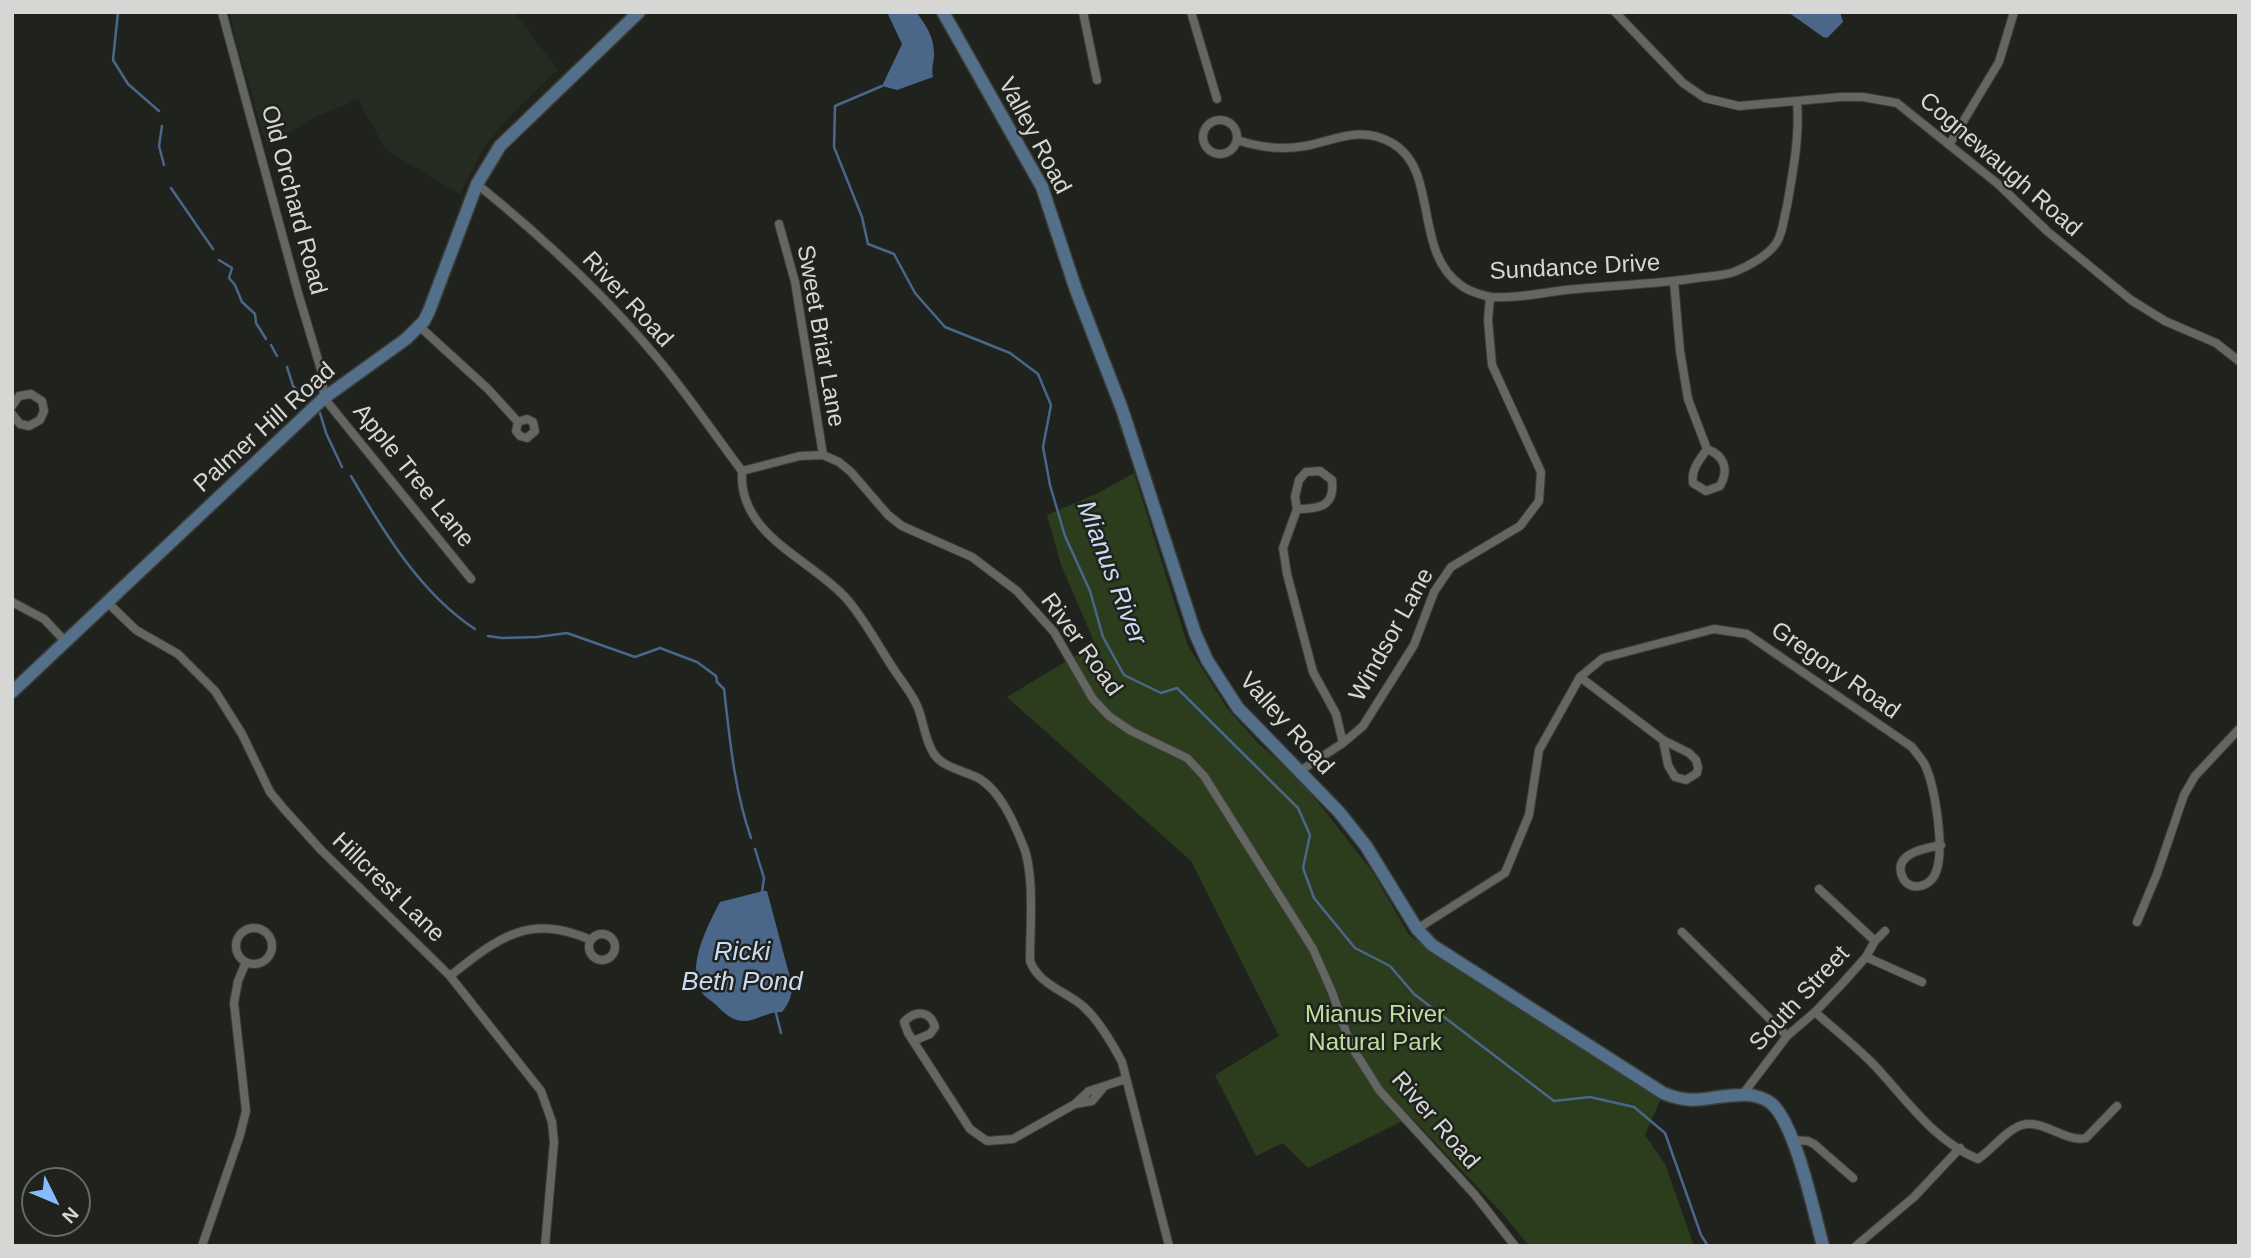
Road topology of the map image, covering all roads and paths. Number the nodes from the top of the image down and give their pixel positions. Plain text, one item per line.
1 (222, 12) edge
2 (639, 12) edge
3 (943, 12) edge
4 (1083, 12) edge
5 (1191, 12) edge
6 (1615, 12) edge
7 (2014, 12) edge
8 (1097, 80) dead end
9 (1217, 99) dead end
10 (1797, 101) junction
11 (1237, 140) junction
12 (1949, 145) junction
13 (477, 184) junction
14 (779, 224) dead end
15 (1674, 282) junction
16 (1490, 297) junction
17 (419, 326) junction
18 (2239, 361) edge
19 (12, 387) edge
20 (19, 396) junction
21 (324, 398) junction
22 (12, 406) edge
23 (12, 414) edge
24 (518, 422) dead end
25 (1707, 449) junction
26 (822, 455) junction
27 (742, 471) junction
28 (1297, 509) junction
29 (471, 579) dead end
30 (12, 602) edge
31 (107, 602) junction
32 (65, 641) junction
33 (1580, 677) junction
34 (12, 692) edge
35 (2239, 729) edge
36 (1663, 740) junction
37 (1343, 743) junction
38 (1300, 771) junction
39 (1941, 845) junction
40 (1819, 889) dead end
41 (2137, 922) dead end
42 (1417, 929) junction
43 (1885, 931) dead end
44 (1682, 932) dead end
45 (592, 940) dead end
46 (1875, 941) junction
47 (1867, 957) junction
48 (246, 962) junction
49 (450, 975) junction
50 (1922, 982) dead end
51 (1815, 1012) junction
52 (1787, 1036) junction
53 (914, 1041) dead end
54 (1126, 1079) junction
55 (1743, 1094) junction
56 (2117, 1106) dead end
57 (1792, 1140) junction
58 (1960, 1148) junction
59 (1853, 1178) dead end
60 (202, 1246) edge
61 (545, 1246) edge
62 (1169, 1246) edge
63 (1515, 1246) edge
64 (1824, 1246) edge
65 (1856, 1246) edge

1 - 21 street, Old Orchard Road
2 - 13 street, Palmer Hill Road
3 - 38 street, Valley Road
4 - 8 street
5 - 9 street
6 - 10 street, Cognewaugh Road
7 - 12 street
10 - 12 street, Cognewaugh Road
10 - 15 street, Sundance Drive
11 - 11 street, Sundance Drive
11 - 16 street, Sundance Drive
12 - 18 street, Cognewaugh Road
13 - 17 street, Palmer Hill Road
13 - 27 street, River Road
14 - 26 street, Sweet Briar Lane
15 - 16 street, Sundance Drive
15 - 25 street
16 - 37 street, Windsor Lane
17 - 21 street, Palmer Hill Road
17 - 24 street
19 - 20 street
20 - 22 street
20 - 23 street
21 - 29 street, Apple Tree Lane
21 - 31 street, Palmer Hill Road
25 - 25 street
26 - 27 street
26 - 63 street, River Road
27 - 54 street
28 - 28 street
28 - 37 street
30 - 32 street
31 - 32 street, Palmer Hill Road
31 - 49 street, Hillcrest Lane
32 - 34 street, Palmer Hill Road
33 - 36 street
33 - 39 street, Gregory Road
33 - 42 street, Gregory Road
35 - 41 street
36 - 36 street
37 - 38 street, Windsor Lane
38 - 42 street, Valley Road
39 - 39 street, Gregory Road
40 - 46 street
42 - 55 street, Valley Road
43 - 46 street, South Street
44 - 52 street
45 - 49 street
46 - 47 street, South Street
47 - 50 street
47 - 51 street, South Street
48 - 48 street
48 - 60 street
49 - 61 street, Hillcrest Lane
51 - 52 street, South Street
51 - 58 street
52 - 55 street, South Street
53 - 54 street
54 - 62 street
55 - 57 street
56 - 58 street
57 - 59 street
57 - 64 street
58 - 65 street

